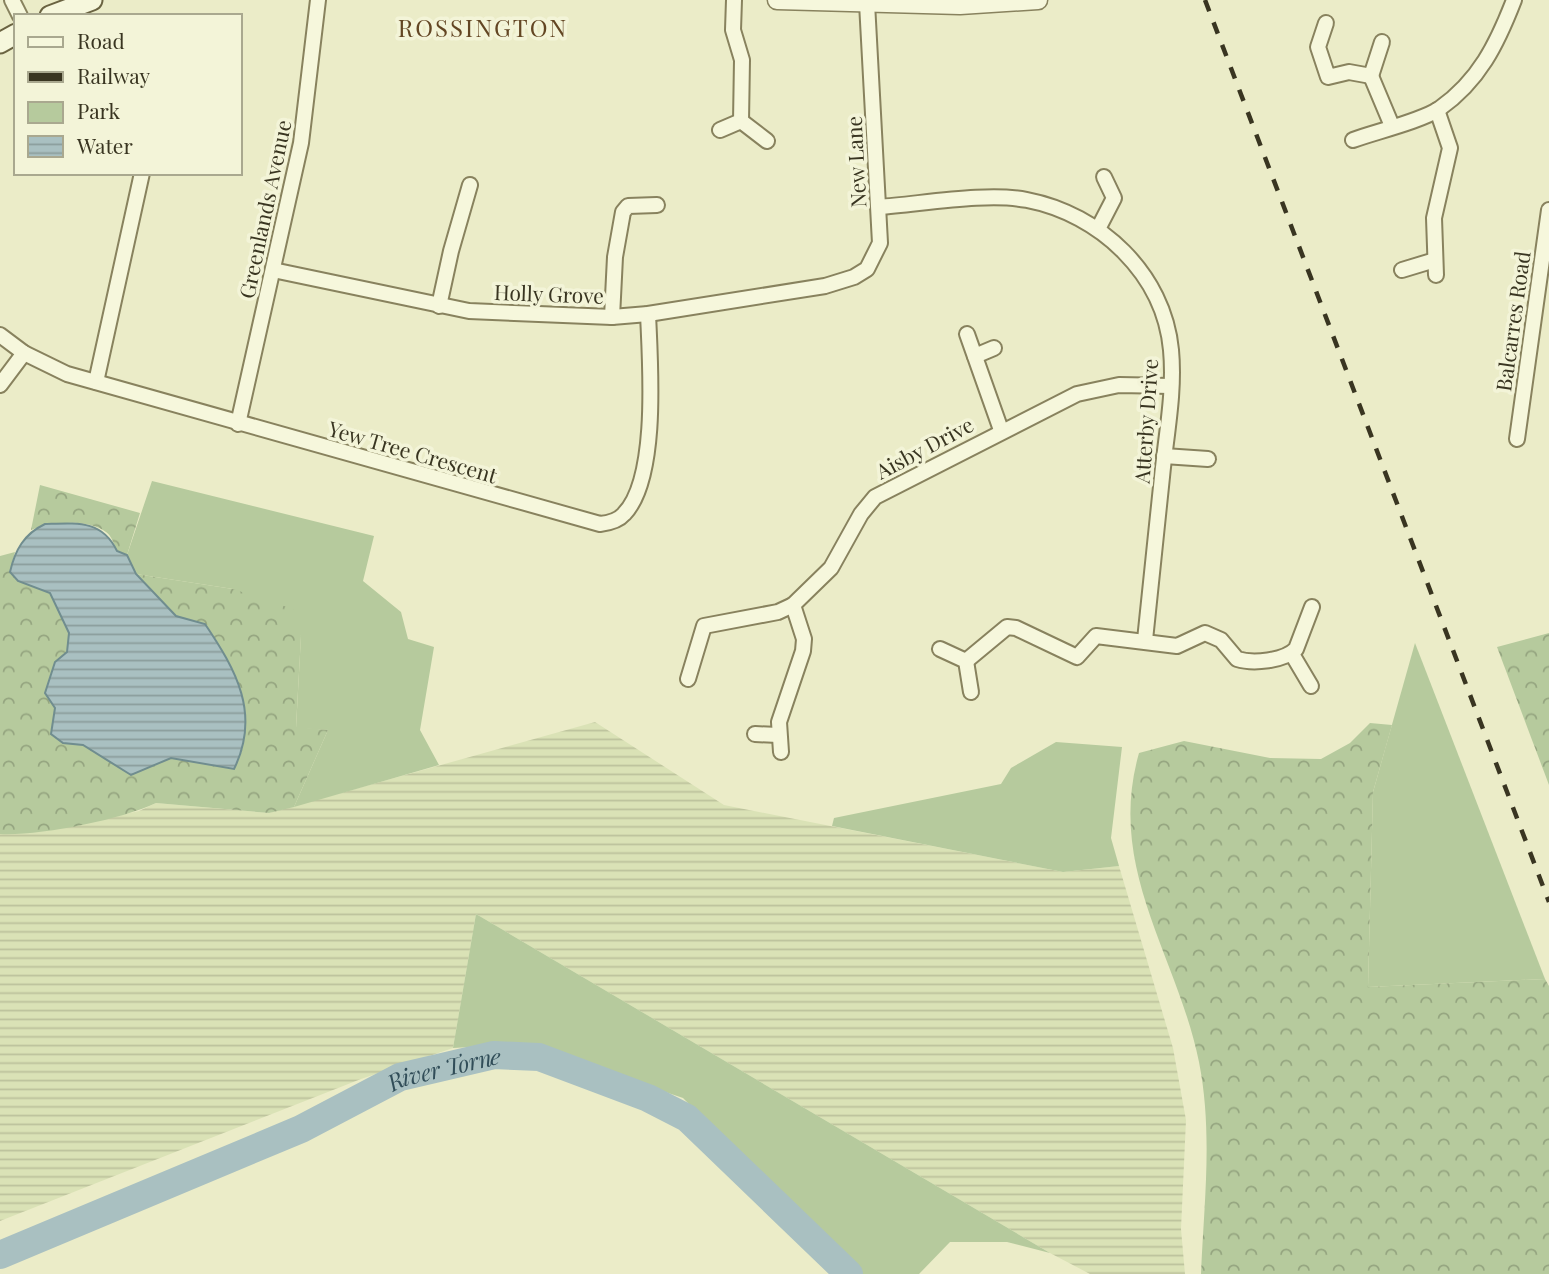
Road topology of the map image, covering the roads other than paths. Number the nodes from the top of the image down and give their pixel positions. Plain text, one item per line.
1 (92, 0) edge
2 (318, 0) edge
3 (734, 0) edge
4 (777, 0) edge
5 (1038, 0) edge
6 (1514, 0) edge
7 (867, 4) junction
8 (55, 14) edge
9 (1326, 23) dead end
10 (1382, 42) dead end
11 (1371, 76) junction
12 (1437, 110) junction
13 (741, 121) junction
14 (1392, 126) junction
15 (720, 130) dead end
16 (767, 141) dead end
17 (1353, 141) dead end
18 (142, 175) edge
19 (1104, 177) dead end
20 (470, 185) dead end
21 (657, 205) dead end
22 (879, 207) junction
23 (1549, 210) edge
24 (1098, 229) junction
25 (273, 270) junction
26 (1402, 270) dead end
27 (825, 286) joint
28 (439, 306) junction
29 (648, 314) junction
30 (612, 317) junction
31 (967, 334) dead end
32 (0, 335) edge
33 (994, 348) dead end
34 (24, 353) junction
35 (975, 356) junction
36 (96, 382) junction
37 (0, 385) edge
38 (1171, 386) junction
39 (238, 424) junction
40 (1001, 430) junction
41 (1517, 439) dead end
42 (1164, 456) junction
43 (1208, 459) dead end
44 (793, 605) junction
45 (1312, 607) dead end
46 (1145, 640) junction
47 (940, 649) dead end
48 (1292, 654) junction
49 (966, 661) junction
50 (688, 679) dead end
51 (1311, 686) dead end
52 (971, 692) dead end
53 (755, 734) dead end
54 (778, 735) junction
55 (781, 752) dead end

1 - 8 main road
2 - 25 street, Greenlands Avenue
3 - 13 street
4 - 7 street
5 - 7 street
6 - 12 street
7 - 22 street, New Lane
9 - 11 street
10 - 11 street
11 - 14 street
12 - 14 street
12 - 26 street
13 - 15 street
13 - 16 street
14 - 17 street
18 - 36 street
19 - 24 street
20 - 28 street
21 - 30 street
22 - 24 street, Atterby Drive
22 - 27 street, New Lane
23 - 41 street, Balcarres Road
24 - 38 street, Atterby Drive
25 - 28 street, Holly Grove
25 - 39 street, Greenlands Avenue
27 - 29 street, Holly Grove
28 - 30 street, Holly Grove
29 - 30 street, Holly Grove
29 - 39 street, Yew Tree Crescent
31 - 35 street
32 - 34 street, Yew Tree Crescent
33 - 35 street
34 - 36 street, Yew Tree Crescent
34 - 37 street
35 - 40 street
36 - 39 street, Yew Tree Crescent
38 - 40 street, Aisby Drive
38 - 42 street, Atterby Drive
40 - 44 street, Aisby Drive
42 - 43 street
42 - 46 street, Atterby Drive
44 - 50 street
44 - 54 street
45 - 48 street
46 - 48 street
46 - 49 street
47 - 49 street
48 - 51 street
49 - 52 street
53 - 54 street
54 - 55 street

